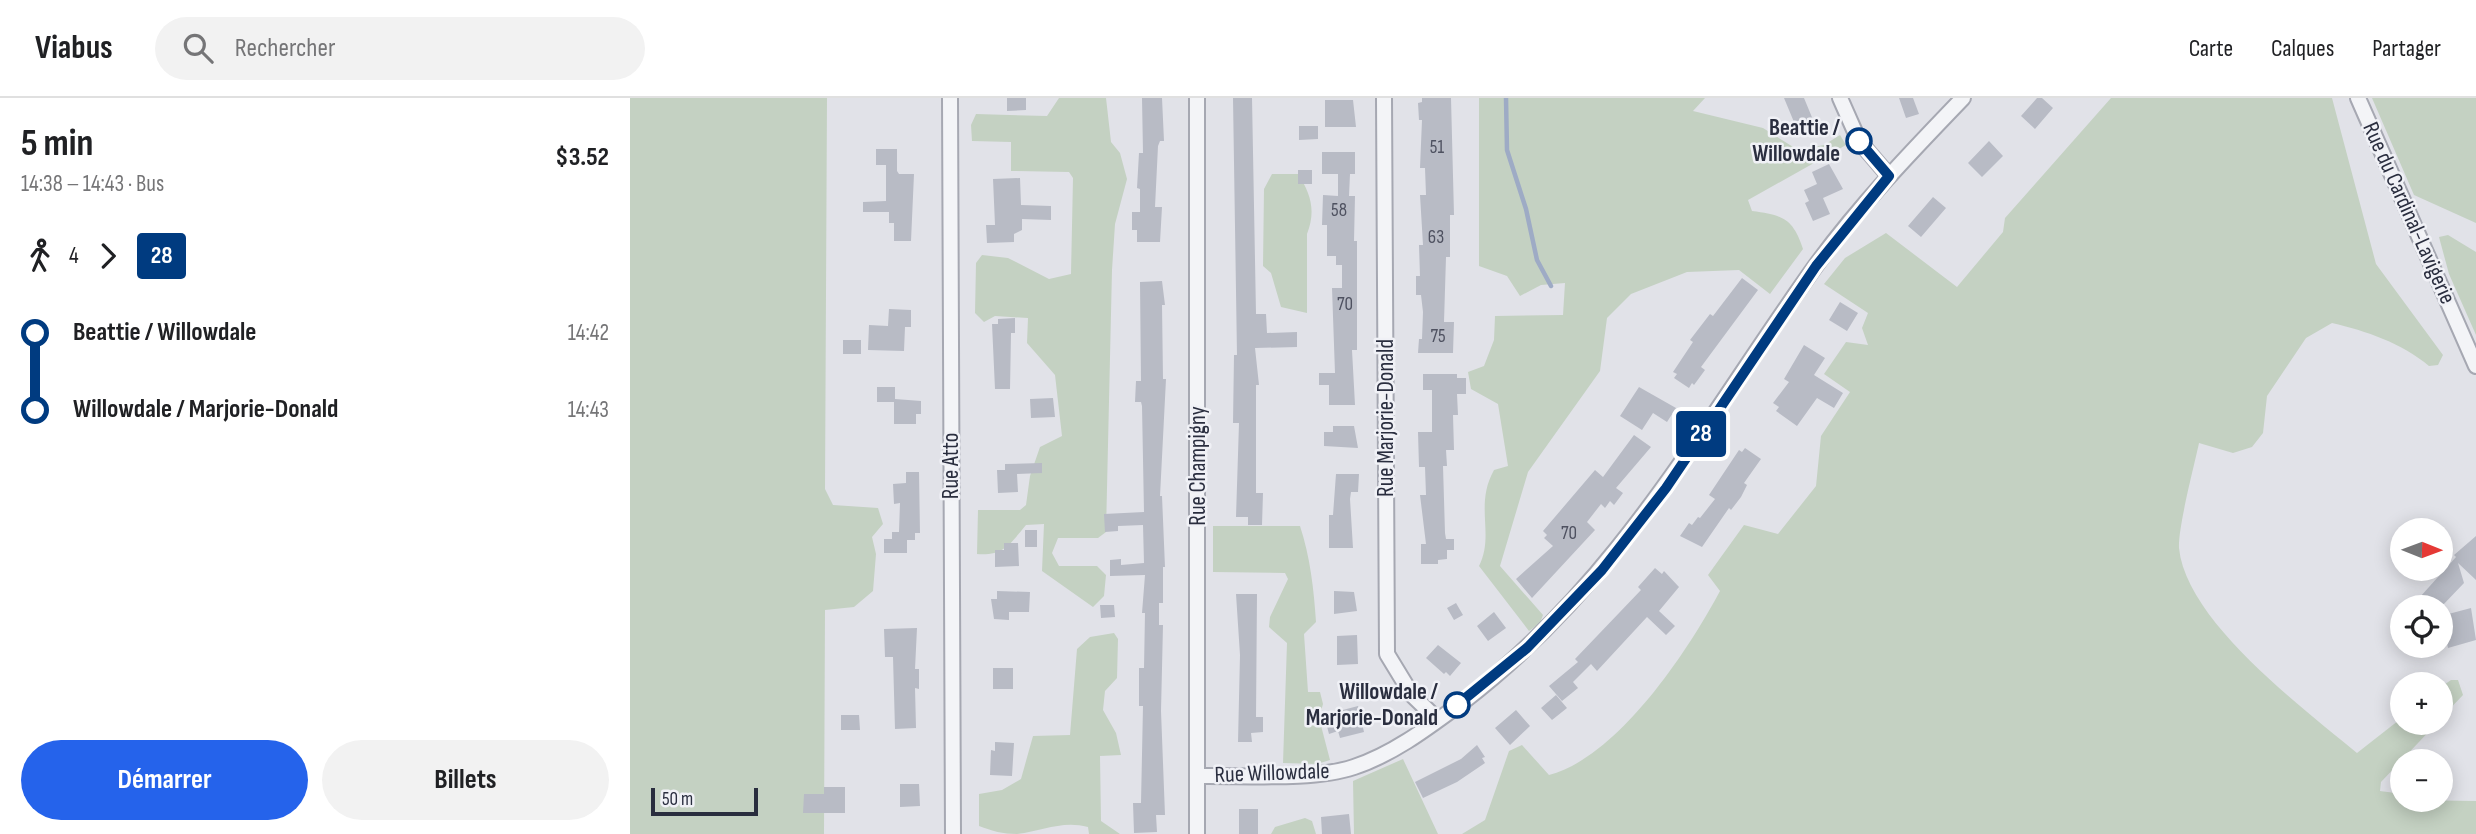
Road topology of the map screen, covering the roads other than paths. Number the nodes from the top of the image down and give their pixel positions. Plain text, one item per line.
1 (950, 98) edge
2 (1196, 98) edge
3 (1384, 98) edge
4 (1840, 98) edge
5 (1963, 98) edge
6 (2358, 98) edge
7 (1889, 176) junction
8 (2476, 366) edge
9 (1438, 720) junction
10 (1198, 776) junction
11 (953, 834) edge
12 (1198, 834) edge

1 - 11 street, Rue Atto
2 - 10 street, Rue Champigny
3 - 9 street, Rue Marjorie-Donald
4 - 7 street
5 - 7 street, Rue Willowdale
6 - 8 street, Rue du Cardinal-Lavigerie
7 - 9 street, Rue Willowdale
9 - 10 street, Rue Willowdale
10 - 12 street, Rue Champigny

